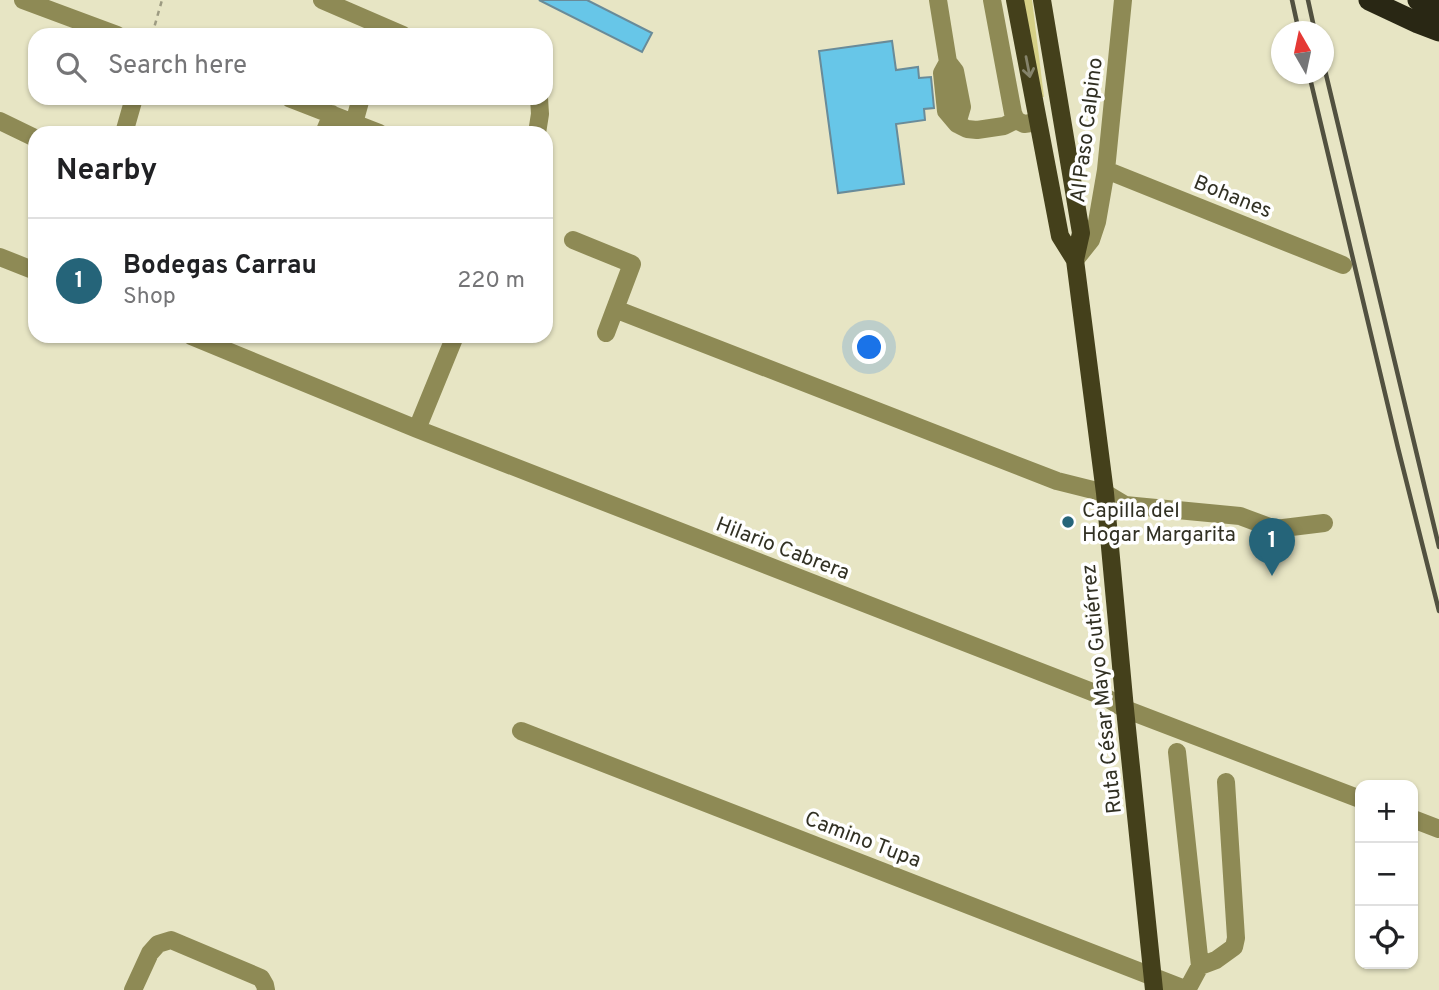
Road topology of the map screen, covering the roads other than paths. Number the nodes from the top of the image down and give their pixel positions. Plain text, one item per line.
1 (23, 0) edge
2 (322, 0) edge
3 (938, 0) edge
4 (992, 0) edge
5 (1015, 0) edge
6 (1042, 0) edge
7 (1123, 0) edge
8 (1368, 0) edge
9 (1418, 0) edge
10 (1439, 10) edge
11 (98, 28) edge
12 (374, 28) edge
13 (1439, 31) edge
14 (132, 105) edge
15 (308, 105) edge
16 (359, 105) edge
17 (539, 105) edge
18 (332, 114) junction
19 (1016, 120) junction
20 (0, 121) edge
21 (1038, 122) junction
22 (354, 123) junction
23 (126, 126) edge
24 (327, 126) edge
25 (362, 126) edge
26 (538, 126) edge
27 (28, 135) edge
28 (1106, 170) junction
29 (573, 240) dead end
30 (0, 257) edge
31 (1075, 260) junction
32 (1343, 265) dead end
33 (28, 268) edge
34 (615, 309) junction
35 (606, 334) dead end
36 (229, 343) edge
37 (452, 343) edge
38 (417, 429) junction
39 (1105, 493) junction
40 (1324, 523) dead end
41 (1125, 709) junction
42 (521, 731) dead end
43 (1177, 752) dead end
44 (1226, 782) dead end
45 (1355, 797) edge
46 (1418, 821) edge
47 (1439, 829) edge
48 (1200, 966) junction
49 (1154, 983) edge
50 (133, 990) edge
51 (266, 990) edge
52 (1187, 990) edge

1 - 11 street
2 - 12 street
3 - 19 street
4 - 19 street
5 -> 21 main road, Ruta César Mayo Gutiérrez
6 - 31 main road, Ruta César Mayo Gutiérrez
7 - 28 street, Al Paso Calpino
8 - 13 highway
9 - 10 highway
14 - 23 street
15 - 18 street
16 - 22 street
17 - 26 street
18 - 22 street
18 - 24 street
19 - 21 street
20 - 27 street
21 - 31 main road, Ruta César Mayo Gutiérrez
22 - 25 street
28 - 31 street, Al Paso Calpino
28 - 32 street, Bohanes
29 - 34 street
30 - 33 street
31 - 39 main road, Ruta César Mayo Gutiérrez
34 - 35 street
34 - 39 street
36 - 38 street, Hilario Cabrera
37 - 38 street
38 - 41 street, Hilario Cabrera
39 - 40 street
39 - 41 main road, Ruta César Mayo Gutiérrez
41 - 45 street, Hilario Cabrera
41 - 49 main road, Ruta César Mayo Gutiérrez
42 - 49 street, Camino Tupa
43 - 48 street
44 - 48 street
46 - 47 street
48 - 52 street
49 - 52 street, Camino Tupa
50 - 51 street

